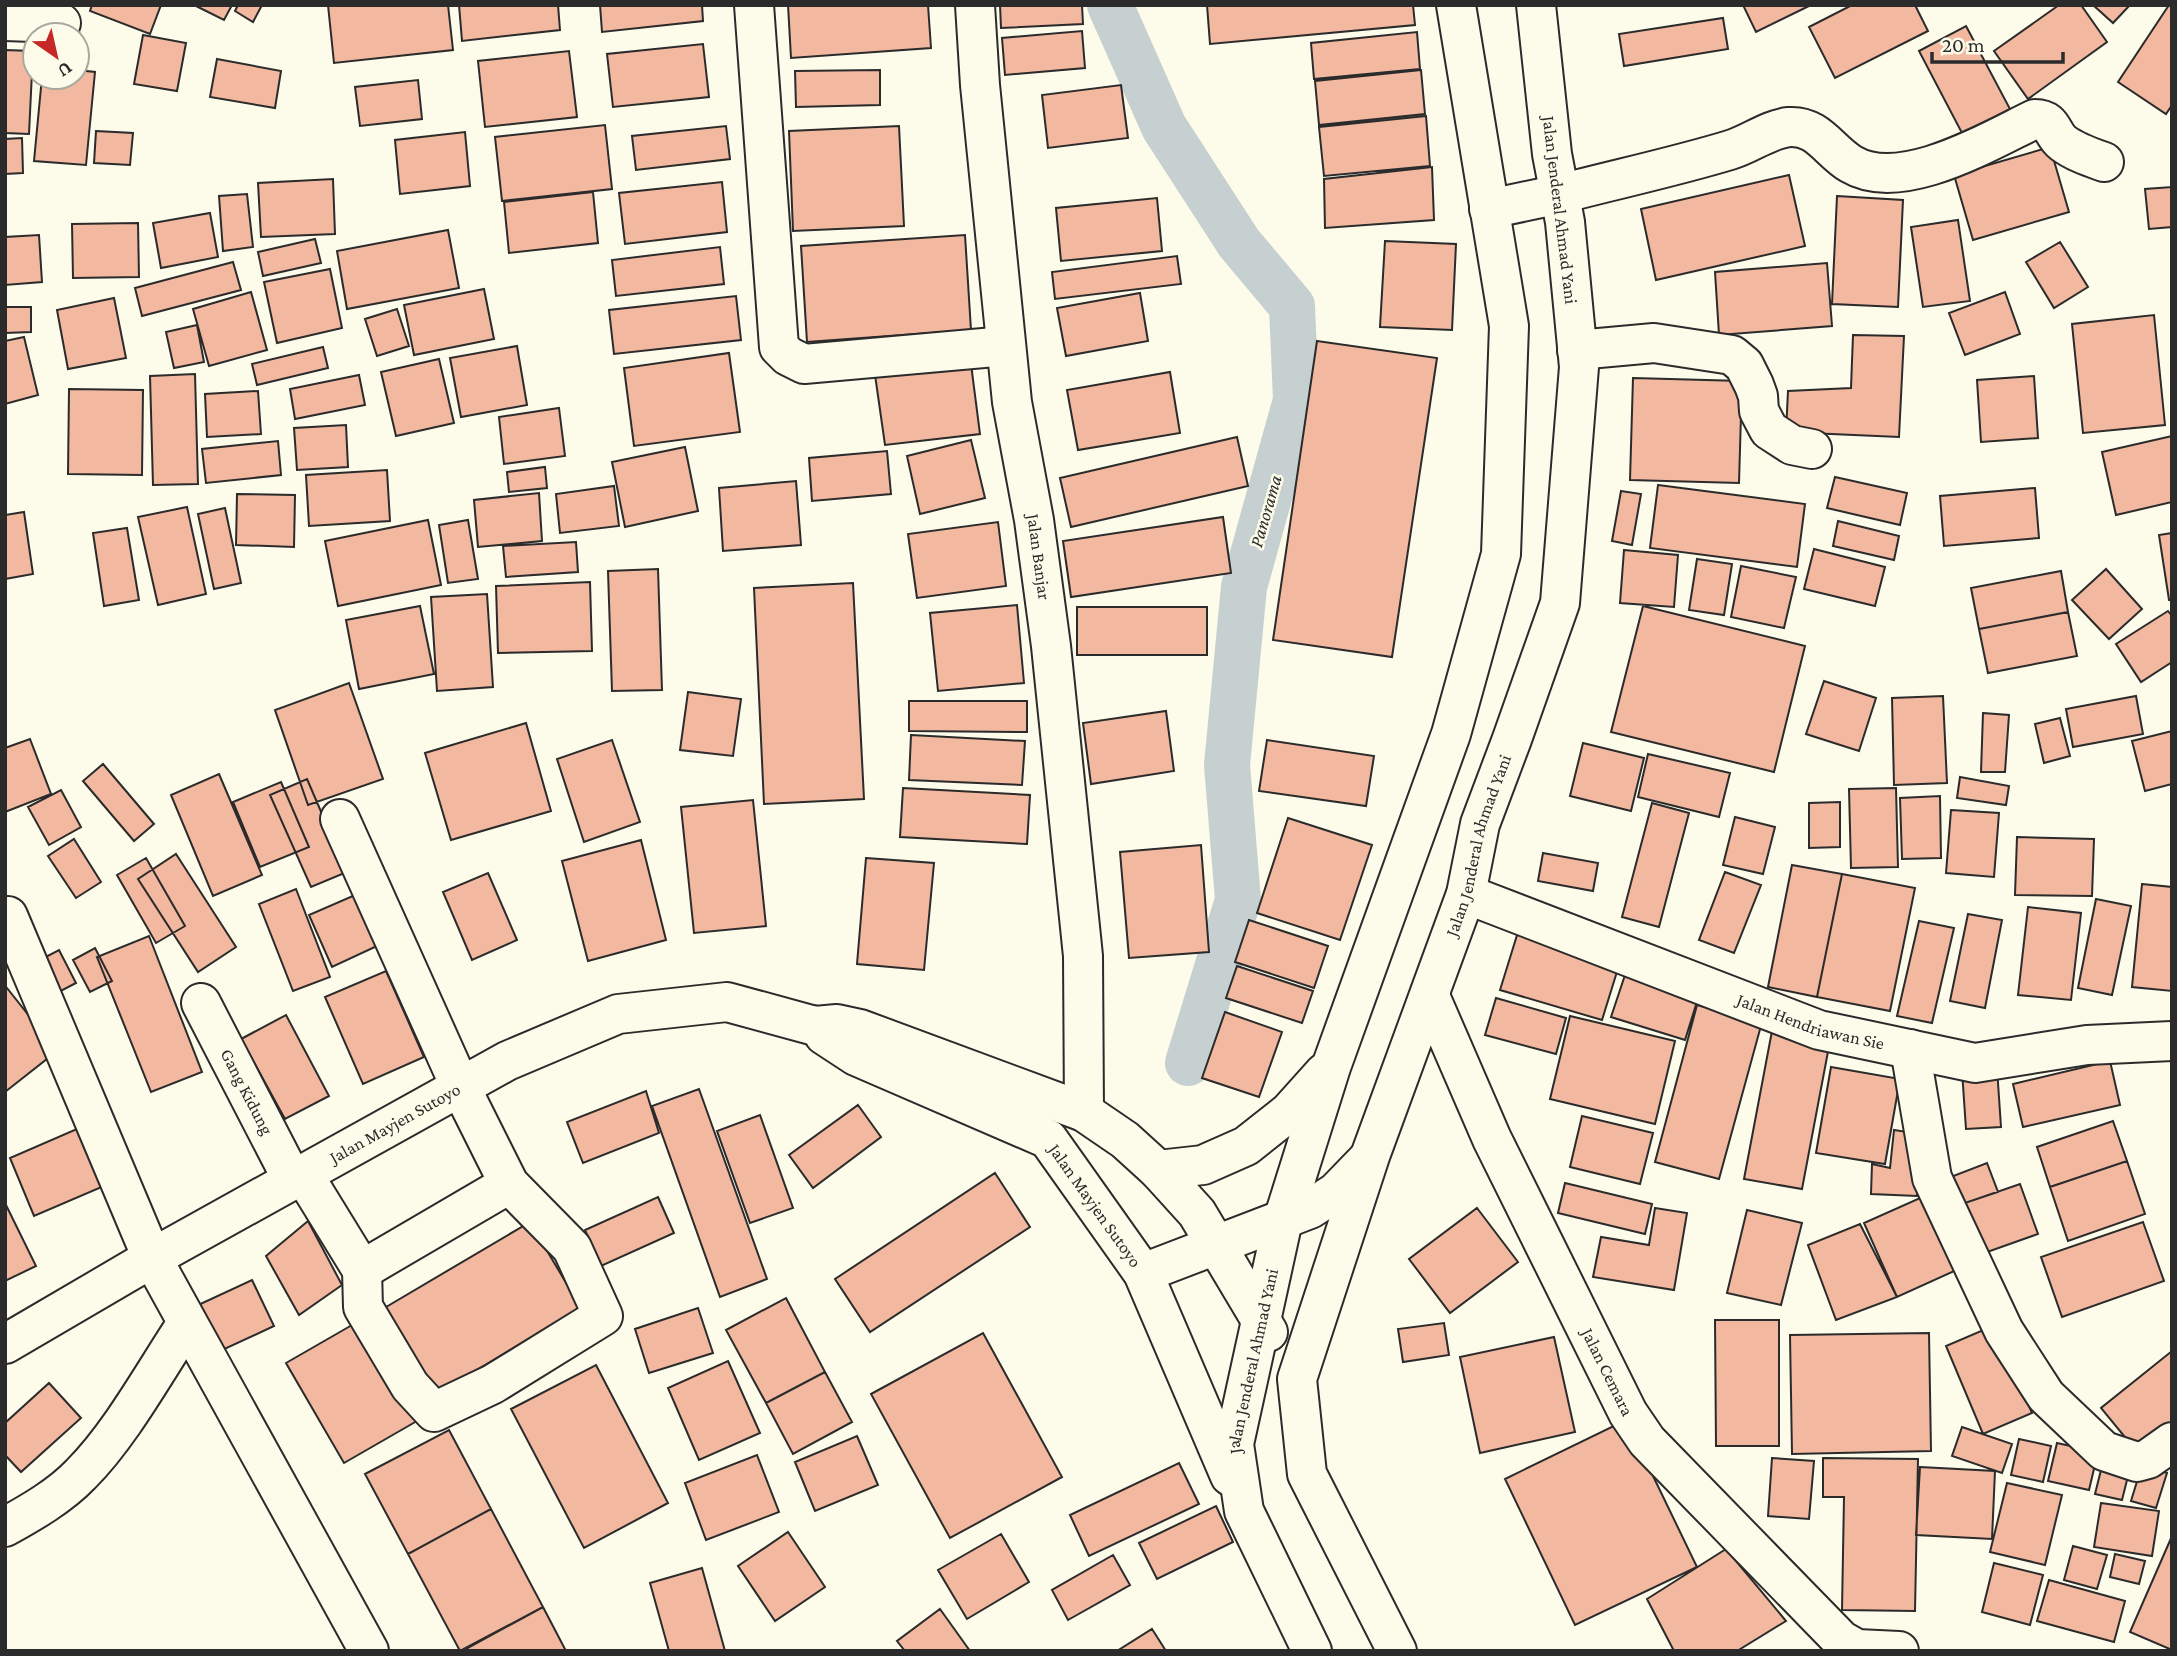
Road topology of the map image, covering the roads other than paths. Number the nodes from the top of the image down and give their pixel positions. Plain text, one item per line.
1 (754, 5) edge
2 (975, 5) edge
3 (1456, 5) edge
4 (1536, 5) edge
5 (2104, 162) dead end
6 (1560, 194) junction
7 (1489, 209) junction
8 (1006, 346) junction
9 (1577, 350) junction
10 (1812, 449) dead end
11 (340, 819) dead end
12 (1466, 894) junction
13 (8, 916) dead end
14 (1430, 996) junction
15 (201, 1003) dead end
16 (815, 1026) junction
17 (2172, 1041) edge
18 (1910, 1049) junction
19 (1331, 1066) junction
20 (460, 1086) junction
21 (1084, 1112) junction
22 (1370, 1157) junction
23 (1158, 1170) junction
24 (297, 1176) junction
25 (509, 1184) junction
26 (1283, 1220) junction
27 (1215, 1244) junction
28 (152, 1258) junction
29 (362, 1269) junction
30 (1143, 1273) junction
31 (187, 1323) junction
32 (1262, 1324) junction
33 (5, 1344) edge
34 (1297, 1379) junction
35 (2172, 1442) edge
36 (1244, 1511) junction
37 (5, 1527) edge
38 (1830, 1646) edge
39 (369, 1651) edge
40 (1312, 1651) edge
41 (1398, 1651) edge
42 (1899, 1651) edge

1 - 8 main road
2 - 8 main road, Jalan Banjar
3 - 7 main road, Jalan Jenderal Ahmad Yani
4 - 6 main road, Jalan Jenderal Ahmad Yani
5 - 6 main road
6 - 7 main road
6 - 9 main road, Jalan Jenderal Ahmad Yani
7 - 19 main road, Jalan Jenderal Ahmad Yani
8 - 21 main road, Jalan Banjar
9 - 10 main road
9 - 12 main road, Jalan Jenderal Ahmad Yani
11 - 20 main road
12 - 14 main road, Jalan Jenderal Ahmad Yani
12 - 18 main road, Jalan Hendriawan Sie
13 - 28 main road
14 - 22 main road, Jalan Jenderal Ahmad Yani
14 - 38 main road, Jalan Cemara
15 - 24 main road, Gang Kidung
16 - 20 main road, Jalan Mayjen Sutoyo
16 - 21 main road, Jalan Mayjen Sutoyo
16 - 30 main road, Jalan Mayjen Sutoyo
17 - 18 main road, Jalan Hendriawan Sie
18 - 35 main road
19 - 23 main road
19 - 26 main road, Jalan Jenderal Ahmad Yani
20 - 24 main road, Jalan Mayjen Sutoyo
20 - 25 main road
21 - 23 main road, Jalan Mayjen Sutoyo
22 - 26 main road
22 - 34 main road, Jalan Jenderal Ahmad Yani
23 - 27 main road, Jalan Mayjen Sutoyo
24 - 28 main road, Jalan Mayjen Sutoyo
24 - 29 main road, Gang Kidung
25 - 29 main road
25 - 29 main road
26 - 27 main road
26 - 32 main road, Jalan Jenderal Ahmad Yani
27 - 30 main road
27 - 32 main road, Jalan Mayjen Sutoyo
28 - 31 main road
28 - 33 main road, Jalan Mayjen Sutoyo
30 - 36 main road, Jalan Mayjen Sutoyo
31 - 37 main road
31 - 39 main road
32 - 34 main road, Jalan Mayjen Sutoyo
32 - 36 main road, Jalan Jenderal Ahmad Yani
34 - 41 main road, Jalan Jenderal Ahmad Yani
36 - 40 main road, Jalan Jenderal Ahmad Yani
38 - 42 main road, Jalan Cemara

